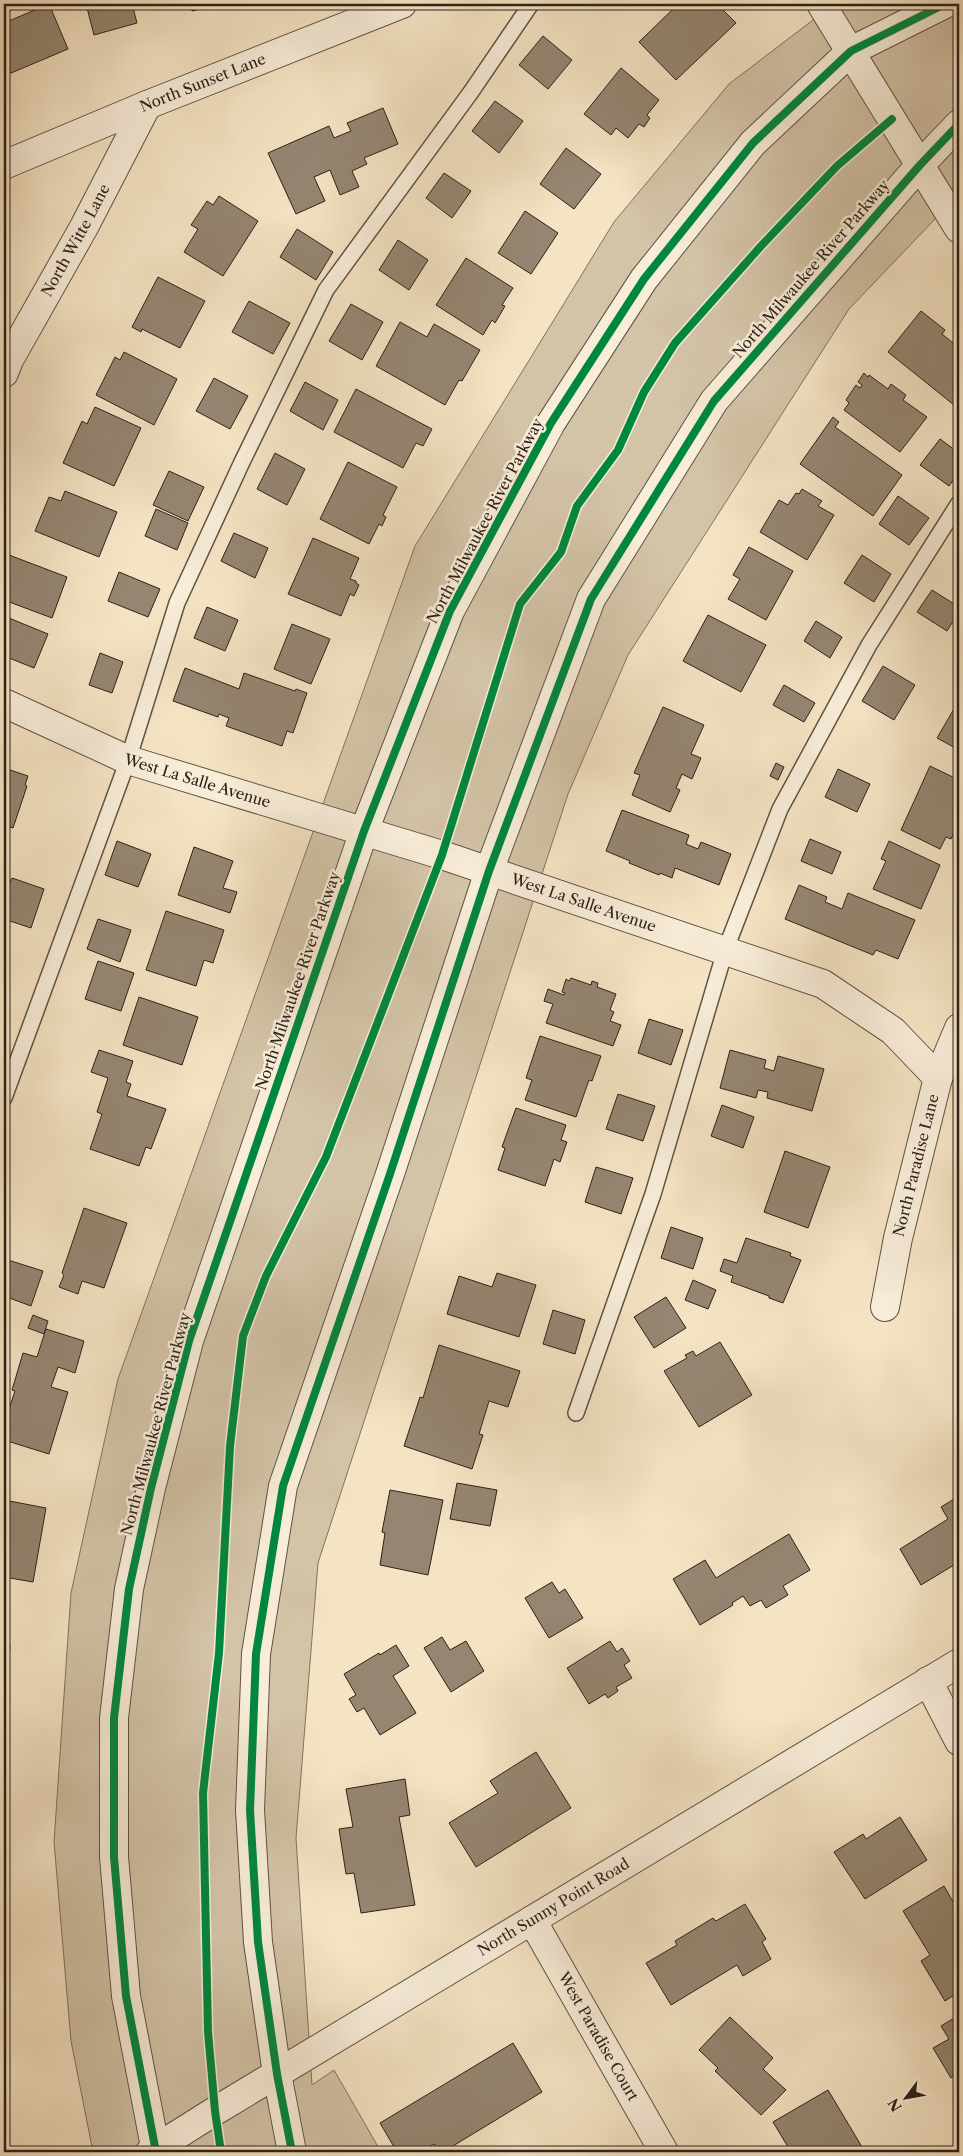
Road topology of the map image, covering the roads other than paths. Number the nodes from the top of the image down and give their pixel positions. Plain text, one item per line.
1 (402, 4) edge
2 (531, 4) edge
3 (821, 4) edge
4 (946, 4) edge
5 (852, 51) junction
6 (147, 105) junction
7 (959, 124) edge
8 (920, 164) junction
9 (4, 165) edge
10 (959, 229) edge
11 (4, 373) edge
12 (959, 503) edge
13 (4, 703) edge
14 (128, 760) junction
15 (364, 831) junction
16 (489, 871) junction
17 (725, 951) junction
18 (959, 1028) edge
19 (938, 1078) junction
20 (4, 1098) edge
21 (886, 1307) dead end
22 (576, 1413) dead end
23 (959, 1662) edge
24 (928, 1681) junction
25 (959, 1741) edge
26 (532, 1920) junction
27 (277, 2074) junction
28 (154, 2151) edge
29 (292, 2152) edge
30 (664, 2152) edge

1 - 6 street, North Sunset Lane
2 - 14 lane
3 - 5 street
4 - 5 street, North Milwaukee River Parkway
5 - 8 street
5 - 15 street, North Milwaukee River Parkway
6 - 9 street, North Sunset Lane
6 - 11 street, North Witte Lane
7 - 8 street, North Milwaukee River Parkway
8 - 10 street
8 - 16 street, North Milwaukee River Parkway
12 - 17 lane
13 - 14 street, West La Salle Avenue
14 - 15 street, West La Salle Avenue
14 - 20 lane
15 - 16 street, West La Salle Avenue
15 - 28 street, North Milwaukee River Parkway
16 - 17 street, West La Salle Avenue
16 - 27 street, North Milwaukee River Parkway
17 - 19 street, West La Salle Avenue
17 - 22 lane
18 - 19 street, North Paradise Lane
19 - 21 street, North Paradise Lane
23 - 24 street, North Sunny Point Road
24 - 25 street
24 - 26 street, North Sunny Point Road
26 - 27 street, North Sunny Point Road
26 - 30 street, West Paradise Court
27 - 28 street, North Sunny Point Road
27 - 29 street, North Milwaukee River Parkway

